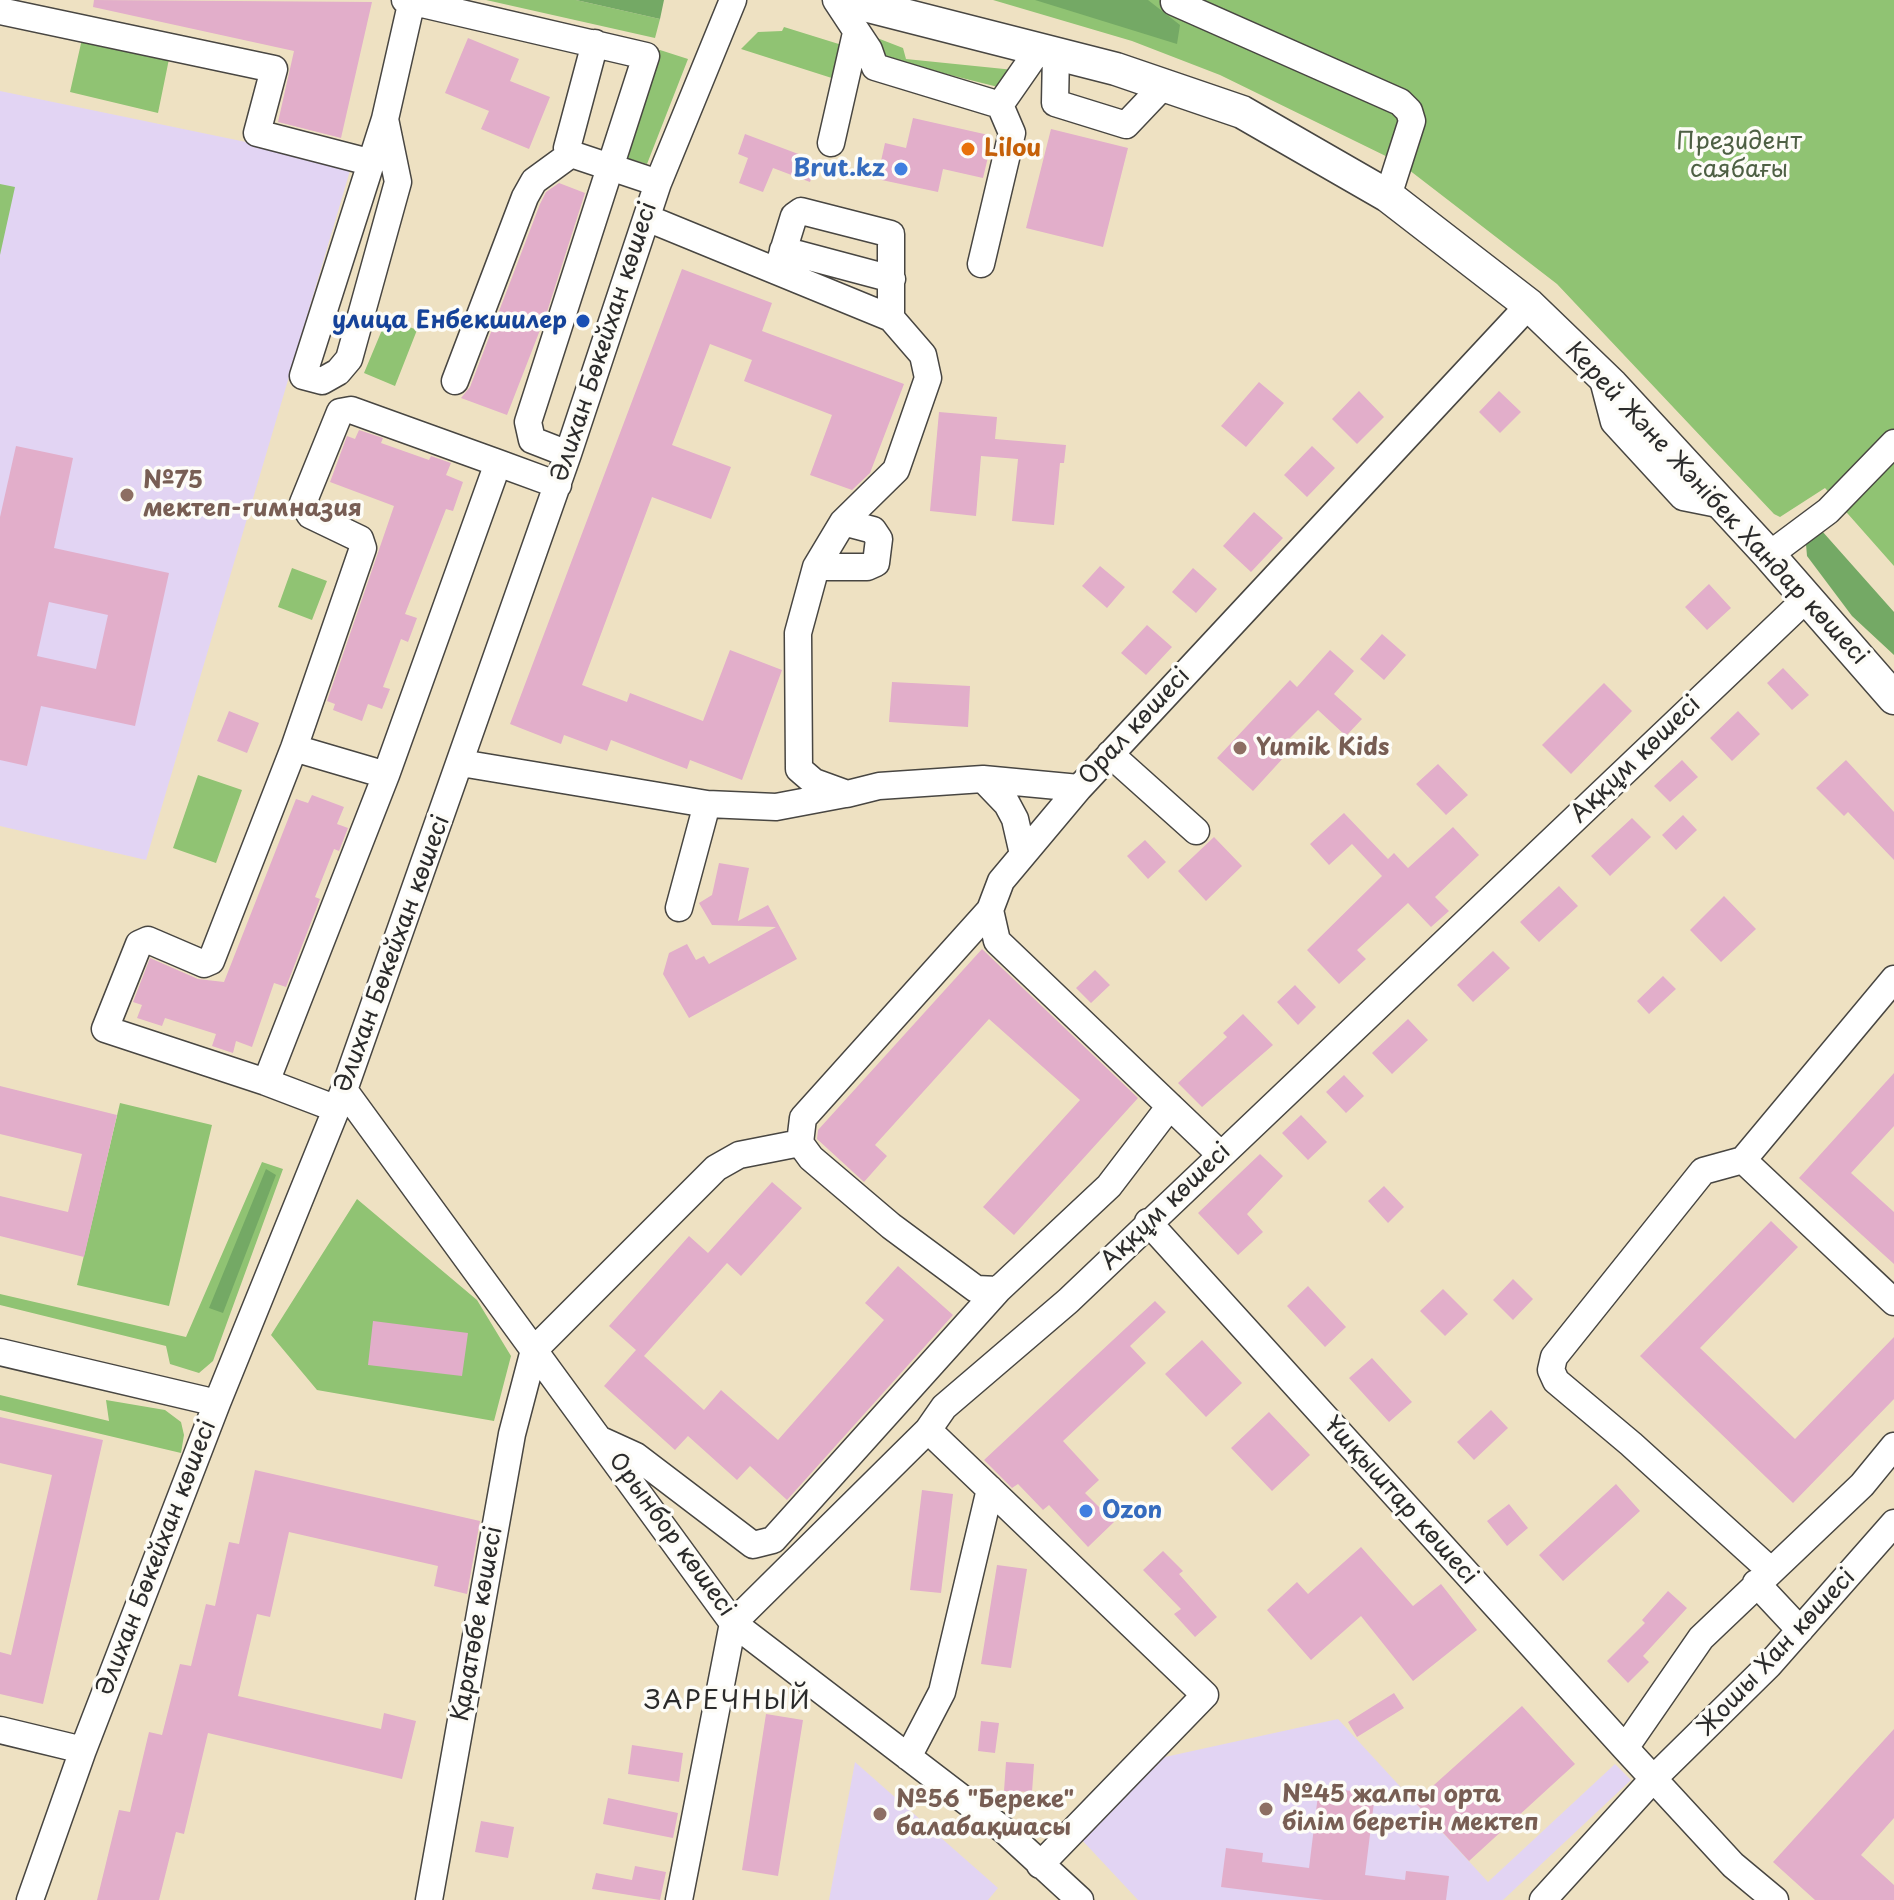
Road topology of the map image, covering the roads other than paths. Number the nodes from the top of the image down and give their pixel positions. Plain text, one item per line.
1 (410, 0) edge
2 (733, 0) edge
3 (836, 0) edge
4 (845, 0) edge
5 (1174, 2) edge
6 (0, 11) edge
7 (856, 33) junction
8 (595, 43) junction
9 (1048, 51) junction
10 (1164, 85) junction
11 (1000, 105) junction
12 (385, 119) junction
13 (831, 143) dead end
14 (571, 154) junction
15 (369, 162) junction
16 (613, 169) junction
17 (658, 183) junction
18 (1388, 196) junction
19 (647, 218) junction
20 (780, 261) junction
21 (981, 264) dead end
22 (892, 279) junction
23 (1529, 305) junction
24 (891, 318) junction
25 (455, 381) dead end
26 (1894, 443) edge
27 (568, 454) junction
28 (498, 463) junction
29 (558, 485) junction
30 (843, 522) junction
31 (1769, 555) junction
32 (816, 567) junction
33 (1807, 598) junction
34 (1881, 671) edge
35 (1894, 698) edge
36 (294, 748) junction
37 (1110, 754) junction
38 (461, 763) junction
39 (386, 775) junction
40 (983, 779) junction
41 (1079, 788) junction
42 (847, 794) junction
43 (707, 804) junction
44 (1196, 831) dead end
45 (1023, 854) junction
46 (679, 908) dead end
47 (990, 910) junction
48 (1894, 979) edge
49 (266, 1082) junction
50 (341, 1100) junction
51 (1170, 1106) junction
52 (800, 1143) junction
53 (1221, 1155) junction
54 (1743, 1160) junction
55 (1148, 1222) junction
56 (998, 1290) junction
57 (1894, 1302) edge
58 (534, 1350) junction
59 (0, 1352) edge
60 (217, 1403) junction
61 (928, 1430) junction
62 (603, 1441) junction
63 (1894, 1446) edge
64 (990, 1489) junction
65 (1891, 1530) edge
66 (773, 1540) junction
67 (795, 1562) junction
68 (1763, 1577) junction
69 (733, 1623) junction
70 (1800, 1630) junction
71 (0, 1730) edge
72 (1625, 1748) junction
73 (83, 1750) junction
74 (908, 1757) junction
75 (1655, 1777) junction
76 (1040, 1865) junction
77 (30, 1900) edge
78 (429, 1900) edge
79 (679, 1900) edge
80 (1080, 1900) edge
81 (1543, 1900) edge
82 (1775, 1900) edge

1 - 8 street
1 - 12 street
2 - 17 street, Әлихан Бөкейхан көшесі
3 - 7 street
4 - 9 main road, Керей Және Жәнібек Хандар көшесі
5 - 18 street
6 - 15 street
7 - 11 street
7 - 13 street
8 - 14 street
8 - 16 street
9 - 10 main road, Керей Және Жәнібек Хандар көшесі
9 - 10 street
9 - 11 street
10 - 18 main road, Керей Және Жәнібек Хандар көшесі
11 - 21 street
12 - 15 street
12 - 15 street
14 - 16 street
14 - 25 street
16 - 17 street
16 - 27 street
17 - 19 street, Әлихан Бөкейхан көшесі
18 - 23 main road, Керей Және Жәнібек Хандар көшесі
19 - 20 street
19 - 27 street, Әлихан Бөкейхан көшесі
20 - 22 street
20 - 22 street
20 - 24 street
22 - 24 street
23 - 31 main road, Керей Және Жәнібек Хандар көшесі
23 - 37 street, Орал көшесі
24 - 30 street
26 - 31 street
27 - 29 street, Әлихан Бөкейхан көшесі
28 - 29 street
28 - 36 street
28 - 39 street
29 - 38 street, Әлихан Бөкейхан көшесі
30 - 32 street
30 - 32 street
31 - 33 main road, Керей Және Жәнібек Хандар көшесі
32 - 42 street
33 - 34 main road, Керей Және Жәнібек Хандар көшесі
33 - 53 street, Аққұм көшесі
34 - 35 main road, Керей Және Жәнібек Хандар көшесі
36 - 39 street
36 - 49 street
37 - 41 street, Орал көшесі
37 - 44 street
38 - 43 street
38 - 50 street, Әлихан Бөкейхан көшесі
39 - 49 street
40 - 41 street
40 - 42 street
40 - 45 street
41 - 45 street, Орал көшесі
42 - 43 street
43 - 46 street
45 - 47 street, Орал көшесі
47 - 51 street
47 - 52 street, Орал көшесі
48 - 54 street
49 - 50 street
50 - 58 street, Орынбор көшесі
50 - 60 street, Әлихан Бөкейхан көшесі
51 - 53 street
51 - 56 street
52 - 56 street
52 - 58 street
53 - 55 street, Аққұм көшесі
54 - 57 street
54 - 68 street
55 - 61 street, Аққұм көшесі
55 - 72 street, Ұшқыштар көшесі
56 - 66 street
58 - 62 street, Орынбор көшесі
58 - 78 street, Қаратөбе көшесі
59 - 60 street
60 - 73 street, Әлихан Бөкейхан көшесі
61 - 64 street
61 - 67 street, Аққұм көшесі
62 - 66 street
62 - 69 street, Орынбор көшесі
63 - 68 street
64 - 74 street
64 - 76 street
65 - 70 street, Жошы Хан көшесі
66 - 67 street
67 - 69 street, Аққұм көшесі
68 - 70 street
68 - 72 street
69 - 74 street, Орынбор көшесі
69 - 79 street
70 - 75 street, Жошы Хан көшесі
71 - 73 street
72 - 75 street, Ұшқыштар көшесі
73 - 77 street, Әлихан Бөкейхан көшесі
74 - 76 street, Орынбор көшесі
75 - 81 street, Жошы Хан көшесі
75 - 82 street, Ұшқыштар көшесі
76 - 80 street, Орынбор көшесі

